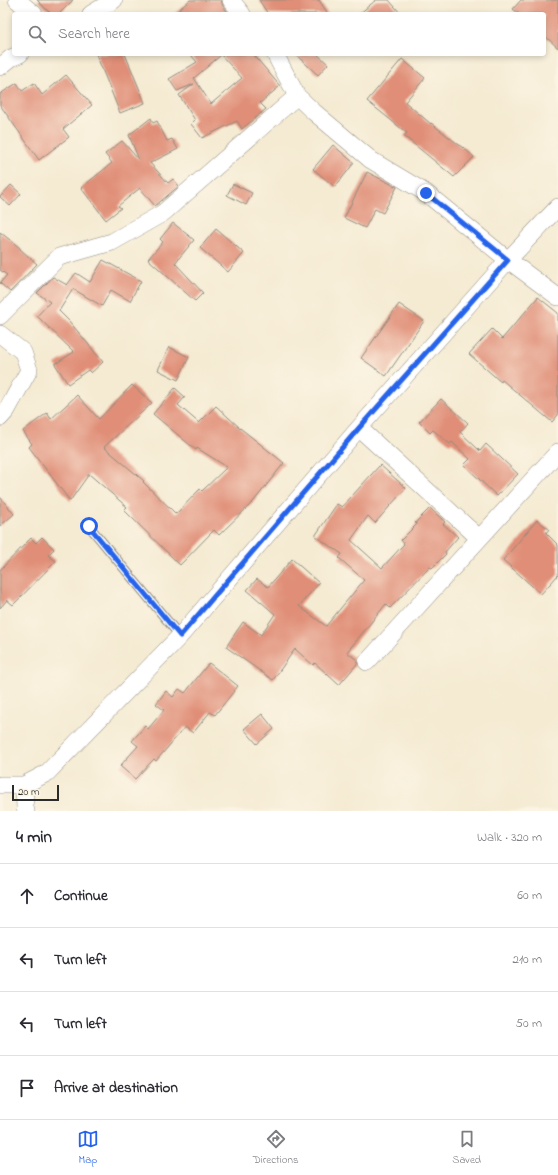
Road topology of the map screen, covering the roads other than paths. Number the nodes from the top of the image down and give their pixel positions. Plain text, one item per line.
1 (17, 0) edge
2 (114, 0) edge
3 (231, 0) edge
4 (32, 12) edge
5 (94, 12) edge
6 (240, 12) edge
7 (16, 56) edge
8 (276, 56) edge
9 (0, 67) edge
10 (297, 96) junction
11 (558, 207) edge
12 (508, 260) junction
13 (558, 297) edge
14 (0, 316) edge
15 (0, 334) edge
16 (0, 418) edge
17 (359, 428) junction
18 (558, 452) edge
19 (89, 526) dead end
20 (479, 538) junction
21 (180, 636) junction
22 (367, 662) dead end
23 (0, 785) edge
24 (24, 785) junction
25 (26, 811) edge

1 - 4 street
2 - 5 street
3 - 6 street
7 - 9 street
8 - 10 street
10 - 12 street
10 - 14 street
11 - 12 street
12 - 13 street
12 - 17 street
15 - 16 street
17 - 20 street
17 - 21 street
18 - 20 street
19 - 21 lane
20 - 22 street
21 - 24 street
23 - 24 street
24 - 25 street

